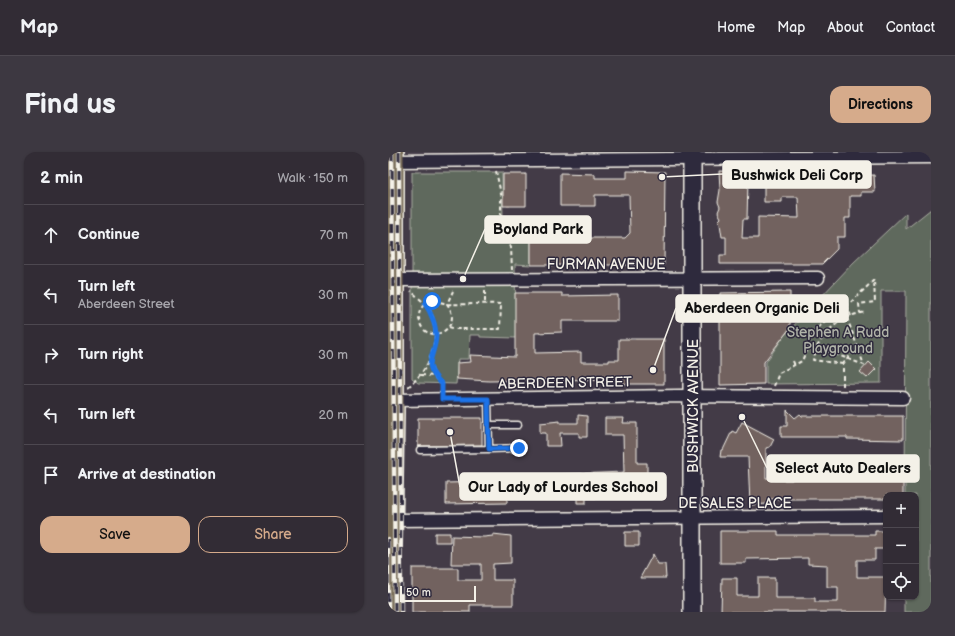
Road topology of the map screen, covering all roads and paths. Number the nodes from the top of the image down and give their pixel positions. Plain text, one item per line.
1 (692, 155) edge
2 (394, 156) edge
3 (931, 158) edge
4 (496, 160) junction
5 (692, 278) junction
6 (818, 278) dead end
7 (512, 279) junction
8 (452, 280) junction
9 (401, 284) junction
10 (425, 304) junction
11 (447, 304) junction
12 (847, 306) junction
13 (866, 312) dead end
14 (860, 313) junction
15 (851, 316) junction
16 (847, 318) junction
17 (449, 326) junction
18 (436, 334) junction
19 (858, 346) junction
20 (817, 347) junction
21 (807, 348) junction
22 (816, 351) junction
23 (846, 358) junction
24 (429, 361) junction
25 (792, 361) dead end
26 (843, 364) junction
27 (795, 366) junction
28 (421, 375) junction
29 (434, 376) junction
30 (774, 386) dead end
31 (843, 386) dead end
32 (408, 387) dead end
33 (693, 396) junction
34 (903, 398) dead end
35 (442, 399) junction
36 (488, 399) junction
37 (394, 400) junction
38 (489, 425) junction
39 (518, 425) dead end
40 (519, 448) dead end
41 (390, 449) edge
42 (489, 449) junction
43 (420, 450) dead end
44 (883, 516) edge
45 (693, 518) junction
46 (392, 520) junction
47 (391, 612) edge
48 (692, 612) edge

1 - 3 street
1 - 4 street
1 - 5 main road, BUSHWICK AVENUE
2 - 4 street
2 - 9 main road
4 - 7 path
5 - 6 street, FURMAN AVENUE
5 - 7 street, FURMAN AVENUE
5 - 33 main road, BUSHWICK AVENUE
7 - 8 street, FURMAN AVENUE
8 - 9 street, FURMAN AVENUE
8 - 11 path
9 - 10 path
9 - 37 main road
10 - 11 path
10 - 18 path
10 - 18 path
11 - 17 path
11 - 17 path
12 - 14 path
12 - 15 path
12 - 21 path
13 - 14 path
14 - 15 path
15 - 16 path
16 - 19 path
16 - 20 path
17 - 18 path
18 - 24 path
19 - 23 path
19 - 23 path
20 - 22 path
20 - 23 path
21 - 22 path
21 - 27 path
22 - 26 path
23 - 26 path
24 - 28 path
24 - 29 path
25 - 27 path
26 - 31 path
27 - 30 path
28 - 29 path
28 - 32 path
29 - 35 path
33 - 34 street, ABERDEEN STREET
33 - 36 street, ABERDEEN STREET
33 - 45 main road, BUSHWICK AVENUE
35 - 36 street, ABERDEEN STREET
35 - 37 street, ABERDEEN STREET
36 - 38 lane
37 - 41 main road
38 - 39 lane
38 - 42 lane
40 - 42 lane
41 - 46 main road
42 - 43 lane
44 - 45 street, DE SALES PLACE
45 - 46 street, DE SALES PLACE
45 - 48 main road, BUSHWICK AVENUE
46 - 47 main road

